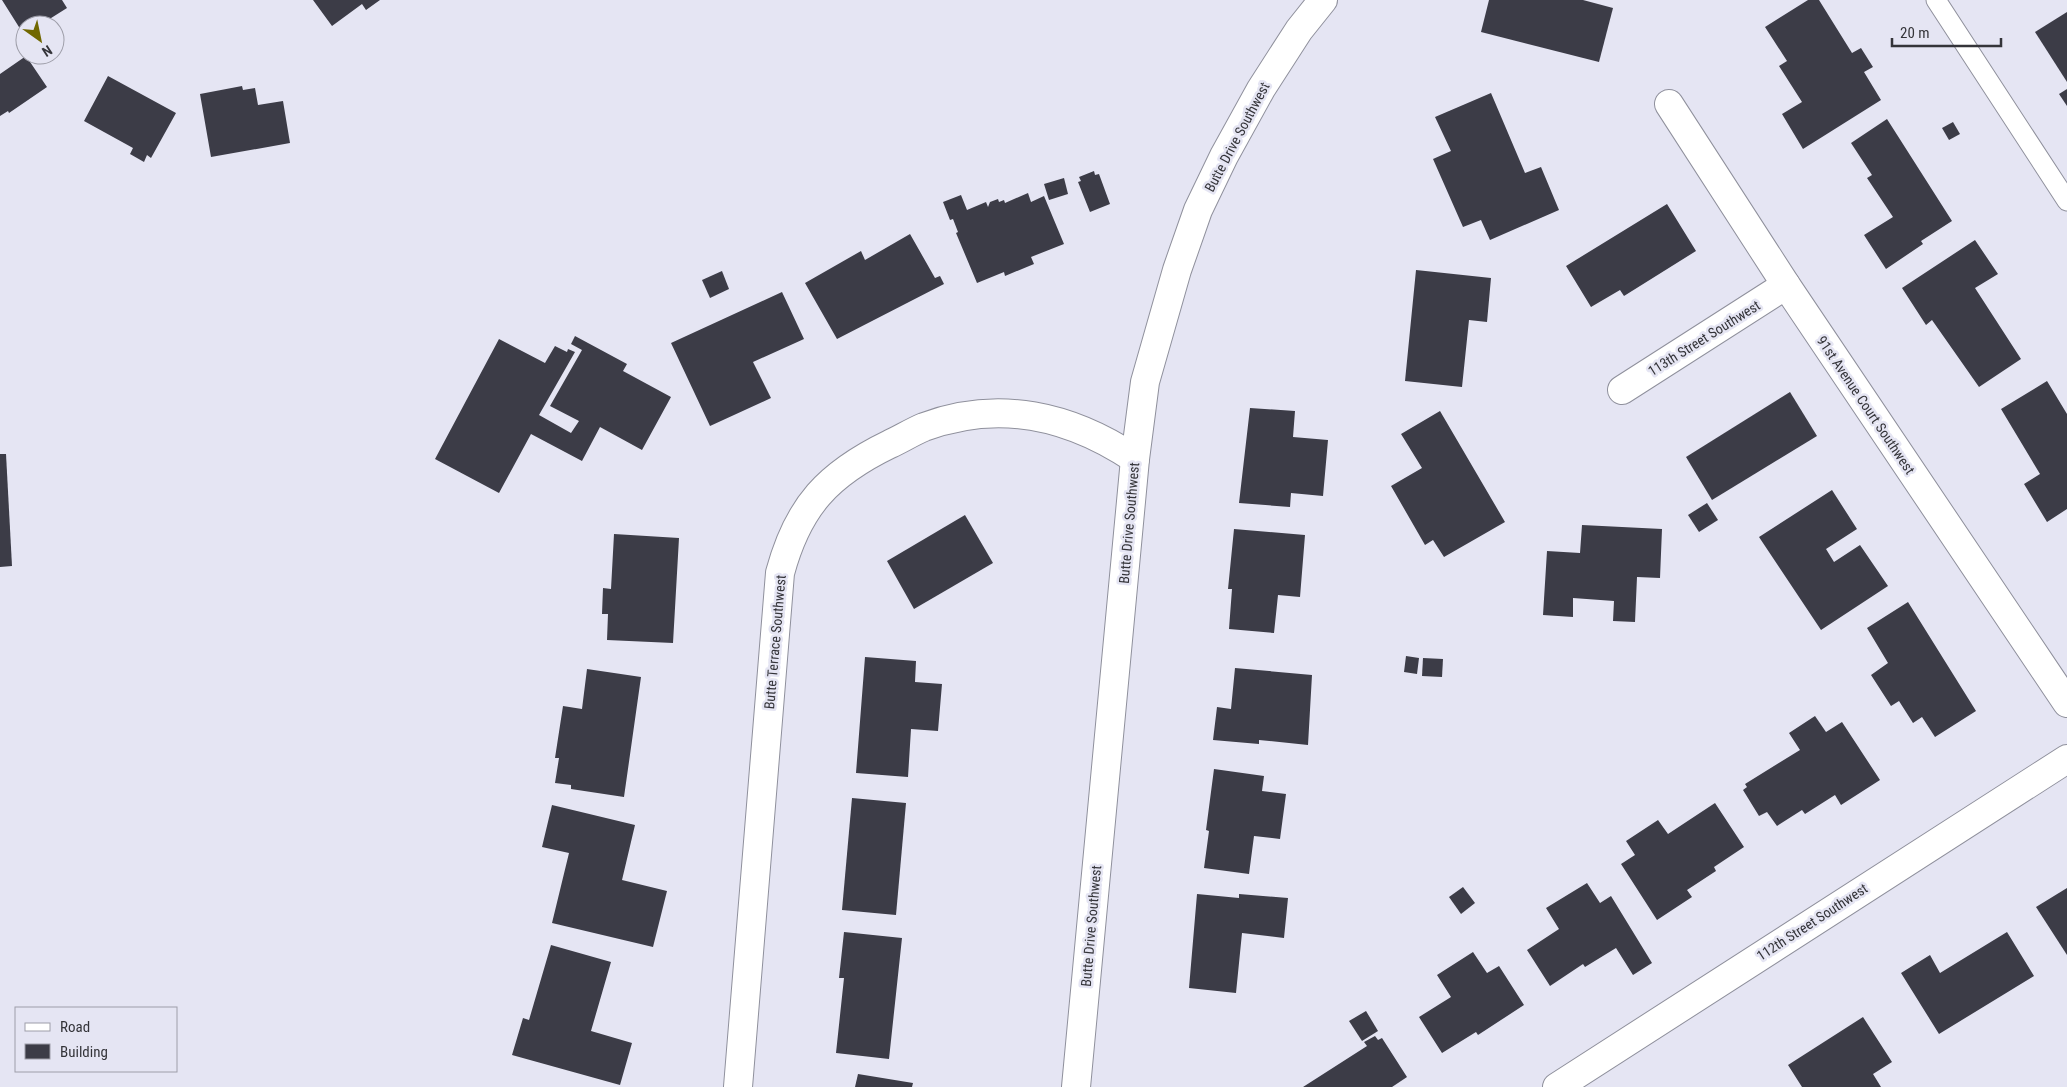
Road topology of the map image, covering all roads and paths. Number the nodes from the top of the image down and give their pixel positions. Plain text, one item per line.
1 (1323, 0) edge
2 (1936, 0) edge
3 (1669, 104) dead end
4 (2067, 201) edge
5 (1786, 285) junction
6 (1622, 390) dead end
7 (1135, 459) junction
8 (2067, 703) edge
9 (2067, 759) edge
10 (738, 1087) edge
11 (1076, 1087) edge
12 (1557, 1087) edge

1 - 7 street, Butte Drive Southwest
2 - 4 lane
3 - 5 street, 91st Avenue Court Southwest
5 - 6 street, 113th Street Southwest
5 - 8 street, 91st Avenue Court Southwest
7 - 10 street, Butte Terrace Southwest
7 - 11 street, Butte Drive Southwest
9 - 12 street, 112th Street Southwest

